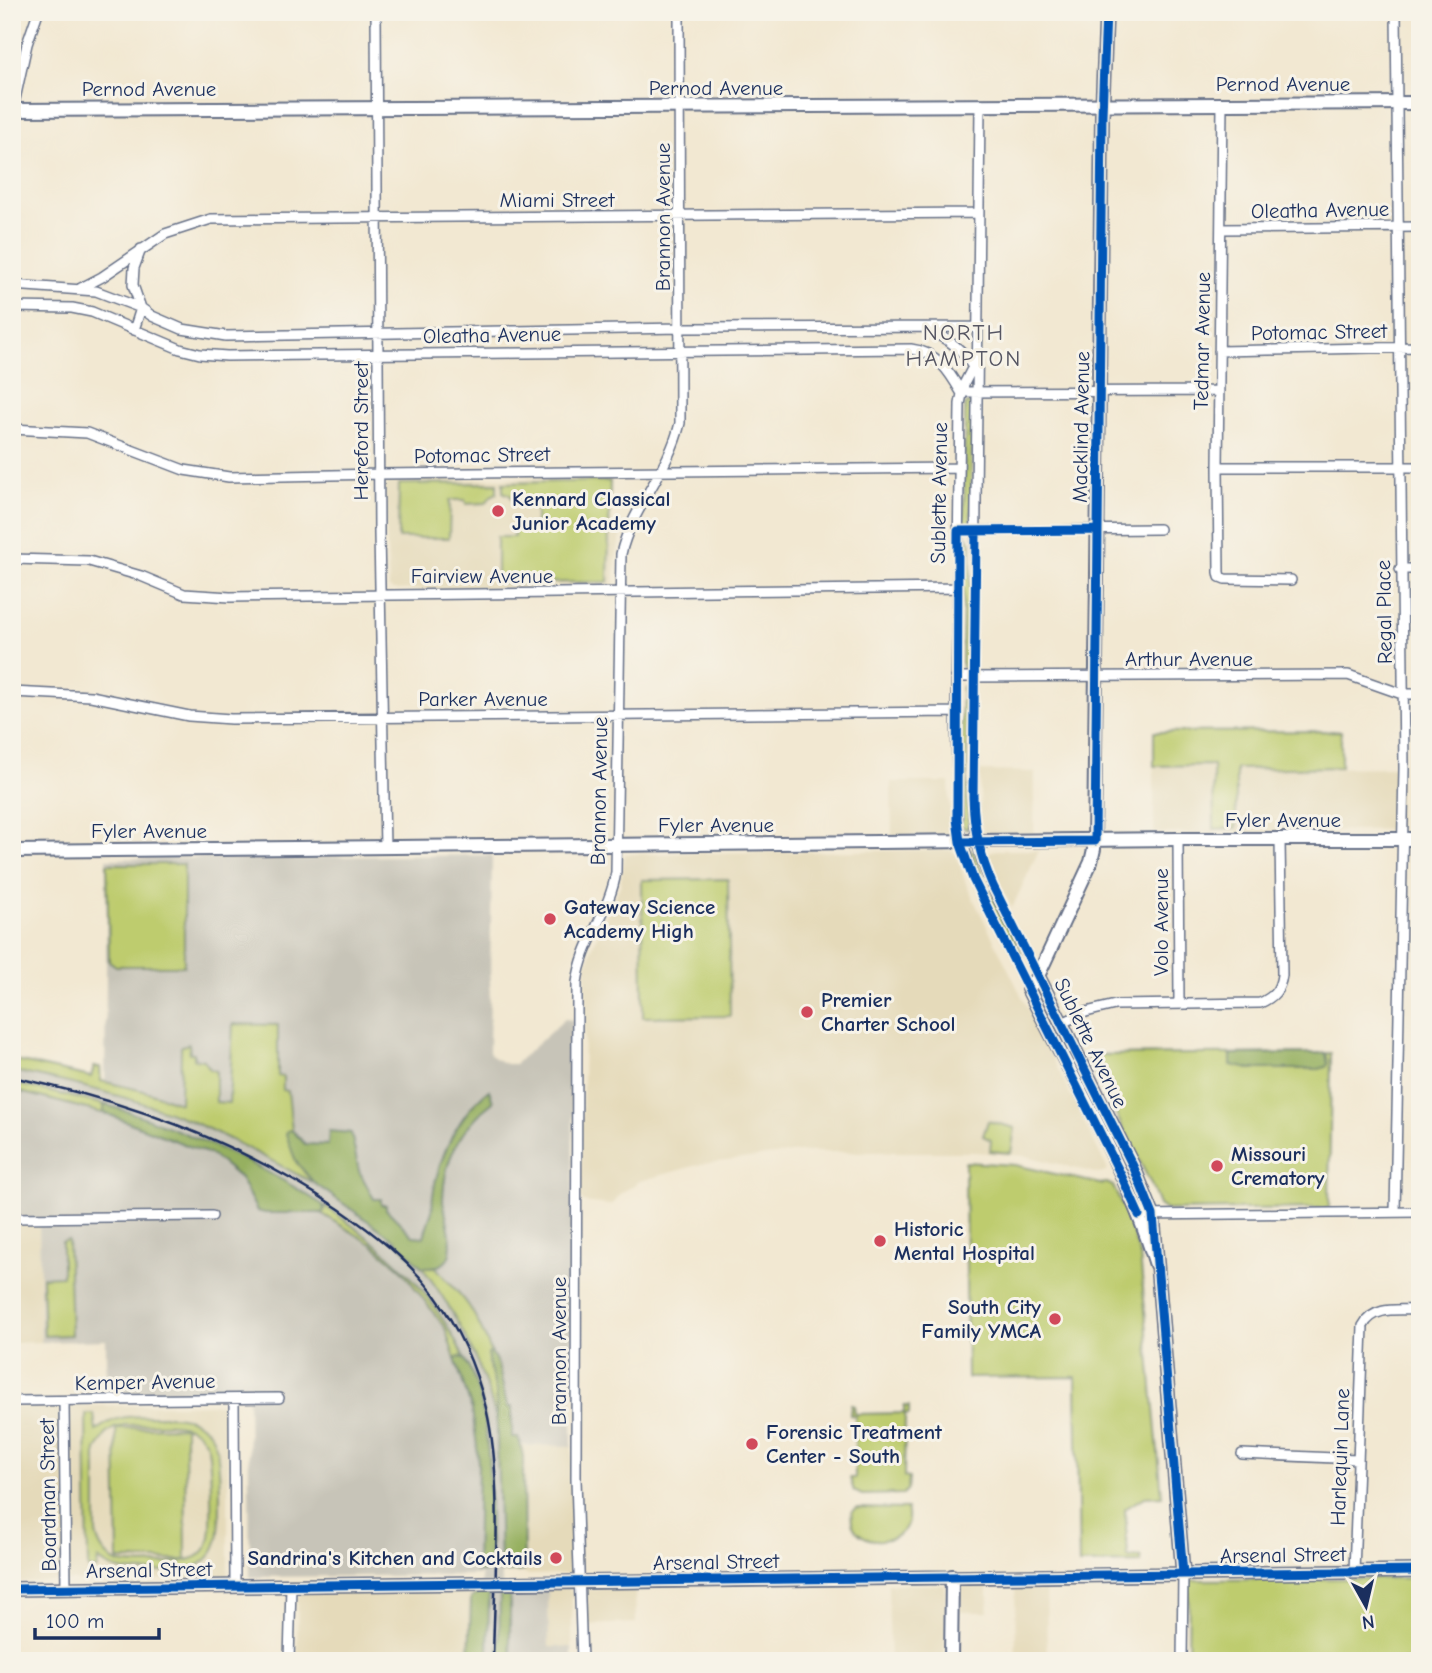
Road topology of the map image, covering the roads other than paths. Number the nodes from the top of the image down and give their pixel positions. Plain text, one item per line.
1 (38, 12) edge
2 (376, 12) edge
3 (679, 12) edge
4 (1106, 12) edge
5 (1396, 12) edge
6 (1398, 103) junction
7 (1420, 103) edge
8 (1222, 104) junction
9 (1102, 105) junction
10 (377, 106) junction
11 (980, 106) junction
12 (680, 107) junction
13 (13, 111) edge
14 (979, 213) junction
15 (680, 217) junction
16 (377, 219) junction
17 (1398, 227) junction
18 (1420, 227) edge
19 (1221, 229) junction
20 (142, 248) junction
21 (12, 285) edge
22 (81, 288) junction
23 (12, 307) edge
24 (141, 308) junction
25 (912, 327) junction
26 (978, 327) junction
27 (681, 328) junction
28 (134, 330) junction
29 (378, 332) junction
30 (1398, 347) junction
31 (1420, 347) edge
32 (681, 351) junction
33 (1219, 351) junction
34 (978, 352) junction
35 (379, 354) junction
36 (973, 368) junction
37 (978, 387) junction
38 (1099, 390) junction
39 (1219, 391) junction
40 (961, 392) junction
41 (12, 429) edge
42 (1218, 467) junction
43 (1420, 467) edge
44 (959, 468) junction
45 (1401, 468) junction
46 (662, 471) junction
47 (380, 474) junction
48 (1159, 529) dead end
49 (1098, 530) junction
50 (958, 531) junction
51 (976, 531) junction
52 (12, 559) edge
53 (1401, 569) junction
54 (1420, 569) edge
55 (1291, 580) dead end
56 (957, 588) junction
57 (619, 593) junction
58 (381, 594) junction
59 (956, 677) junction
60 (974, 677) junction
61 (1096, 677) junction
62 (12, 692) edge
63 (1402, 694) junction
64 (1420, 694) edge
65 (956, 712) junction
66 (617, 716) junction
67 (384, 717) junction
68 (1178, 839) junction
69 (1402, 839) junction
70 (1420, 839) edge
71 (1280, 840) junction
72 (1095, 841) junction
73 (960, 842) junction
74 (977, 842) junction
75 (617, 845) junction
76 (385, 848) junction
77 (12, 851) edge
78 (1038, 976) junction
79 (1028, 989) junction
80 (1179, 1004) junction
81 (1062, 1023) junction
82 (1395, 1212) junction
83 (1420, 1212) edge
84 (1139, 1215) junction
85 (1153, 1215) junction
86 (212, 1216) dead end
87 (12, 1217) edge
88 (1156, 1265) junction
89 (1420, 1312) edge
90 (279, 1398) dead end
91 (233, 1399) junction
92 (12, 1401) edge
93 (64, 1401) junction
94 (1242, 1454) dead end
95 (1357, 1459) junction
96 (1420, 1571) edge
97 (1354, 1572) junction
98 (1183, 1574) junction
99 (952, 1576) junction
100 (578, 1581) junction
101 (235, 1586) junction
102 (291, 1586) junction
103 (66, 1588) junction
104 (12, 1589) edge
105 (289, 1661) edge
106 (582, 1661) edge
107 (951, 1661) edge
108 (1182, 1661) edge

1 - 13 street
2 - 10 street, Hereford Street
3 - 12 street, Brannon Avenue
4 - 9 street, Macklind Avenue
5 - 6 street, Regal Place
6 - 7 street, Pernod Avenue
6 - 8 street, Pernod Avenue
6 - 17 street, Regal Place
8 - 9 street, Pernod Avenue
8 - 19 street, Tedmar Avenue
9 - 11 street, Pernod Avenue
9 - 38 street, Macklind Avenue
10 - 12 street, Pernod Avenue
10 - 13 street, Pernod Avenue
10 - 16 street, Hereford Street
11 - 12 street, Pernod Avenue
11 - 14 street, Sublette Avenue
12 - 15 street, Brannon Avenue
14 - 15 street, Miami Street
14 - 26 street, Sublette Avenue
15 - 16 street, Miami Street
15 - 27 street, Brannon Avenue
16 - 20 street, Miami Street
16 - 29 street, Hereford Street
17 - 18 street, Oleatha Avenue
17 - 19 street, Oleatha Avenue
17 - 30 street, Regal Place
19 - 33 street, Tedmar Avenue
20 - 22 street, Miami Street
20 - 24 street
21 - 22 street, Oleatha Avenue
22 - 24 street, Oleatha Avenue
23 - 28 street, Oleatha Avenue
24 - 28 street
24 - 29 street, Oleatha Avenue
25 - 26 street, Oleatha Avenue
25 - 27 street, Oleatha Avenue
25 - 36 street, Oleatha Avenue
26 - 34 street, Sublette Avenue
27 - 29 street, Oleatha Avenue
27 - 32 street, Brannon Avenue
28 - 35 street, Oleatha Avenue
29 - 35 street, Hereford Street
30 - 31 street, Potomac Street
30 - 33 street, Potomac Street
30 - 45 street, Regal Place
32 - 35 street, Oleatha Avenue
32 - 40 street, Oleatha Avenue
32 - 46 street, Brannon Avenue
33 - 39 street, Tedmar Avenue
34 - 36 street, Sublette Avenue
34 - 37 street, Sublette Avenue
35 - 47 street, Hereford Street
36 - 37 street, Oleatha Avenue
36 - 40 street, Sublette Avenue
37 - 38 street
37 - 40 street
37 - 51 street, Sublette Avenue
38 - 39 street
38 - 49 street, Macklind Avenue
39 - 42 street, Tedmar Avenue
40 - 44 street, Sublette Avenue
41 - 47 street, Potomac Street
42 - 45 street
42 - 55 street, Tedmar Avenue
43 - 45 street
44 - 46 street, Potomac Street
44 - 50 street, Sublette Avenue
45 - 53 street, Regal Place
46 - 47 street, Potomac Street
46 - 57 street, Brannon Avenue
47 - 58 street, Hereford Street
48 - 49 street
49 - 51 street
49 - 61 street, Macklind Avenue
50 - 51 street
50 - 56 street, Sublette Avenue
51 - 60 street, Sublette Avenue
52 - 58 street, Fairview Avenue
53 - 54 street
53 - 63 street, Regal Place
56 - 57 street, Fairview Avenue
56 - 59 street, Sublette Avenue
57 - 58 street, Fairview Avenue
57 - 66 street, Brannon Avenue
58 - 67 street, Hereford Street
59 - 60 street, Arthur Avenue
59 - 65 street, Sublette Avenue
60 - 61 street, Arthur Avenue
60 - 74 street, Sublette Avenue
61 - 63 street, Arthur Avenue
61 - 72 street, Macklind Avenue
62 - 67 street, Parker Avenue
63 - 64 street, Arthur Avenue
63 - 69 street, Regal Place
65 - 66 street, Parker Avenue
65 - 73 street, Sublette Avenue
66 - 67 street, Parker Avenue
66 - 75 street, Brannon Avenue
67 - 76 street, Hereford Street
68 - 71 street, Fyler Avenue
68 - 72 street, Fyler Avenue
68 - 80 street, Volo Avenue
69 - 70 street, Fyler Avenue
69 - 71 street, Fyler Avenue
69 - 82 street, Regal Place
71 - 80 street
72 - 74 street, Fyler Avenue
72 - 78 street, Macklind Avenue
73 - 74 street, Fyler Avenue
73 - 75 street, Fyler Avenue
73 - 79 street, Sublette Avenue
74 - 78 street, Sublette Avenue
75 - 76 street, Fyler Avenue
75 - 100 street, Brannon Avenue
76 - 77 street, Fyler Avenue
78 - 79 street, Macklind Avenue
78 - 81 street, Sublette Avenue
79 - 84 street, Sublette Avenue
80 - 81 street
81 - 85 street, Sublette Avenue
82 - 83 street
82 - 85 street
84 - 85 street
84 - 88 street, Sublette Avenue
85 - 88 street, Sublette Avenue
86 - 87 street
88 - 98 street, Sublette Avenue
89 - 95 street, Harlequin Lane
90 - 91 street, Kemper Avenue
91 - 93 street, Kemper Avenue
91 - 101 street
92 - 93 street, Kemper Avenue
93 - 103 street, Boardman Street
94 - 95 street
95 - 97 street, Harlequin Lane
96 - 97 street, Arsenal Street
97 - 98 street, Arsenal Street
98 - 99 street, Arsenal Street
98 - 108 street, Sublette Avenue
99 - 100 street, Arsenal Street
99 - 107 street
100 - 102 street, Arsenal Street, bridge
100 - 106 street, Brannon Avenue
101 - 102 street, Arsenal Street
101 - 103 street, Arsenal Street
102 - 105 street
103 - 104 street, Arsenal Street

